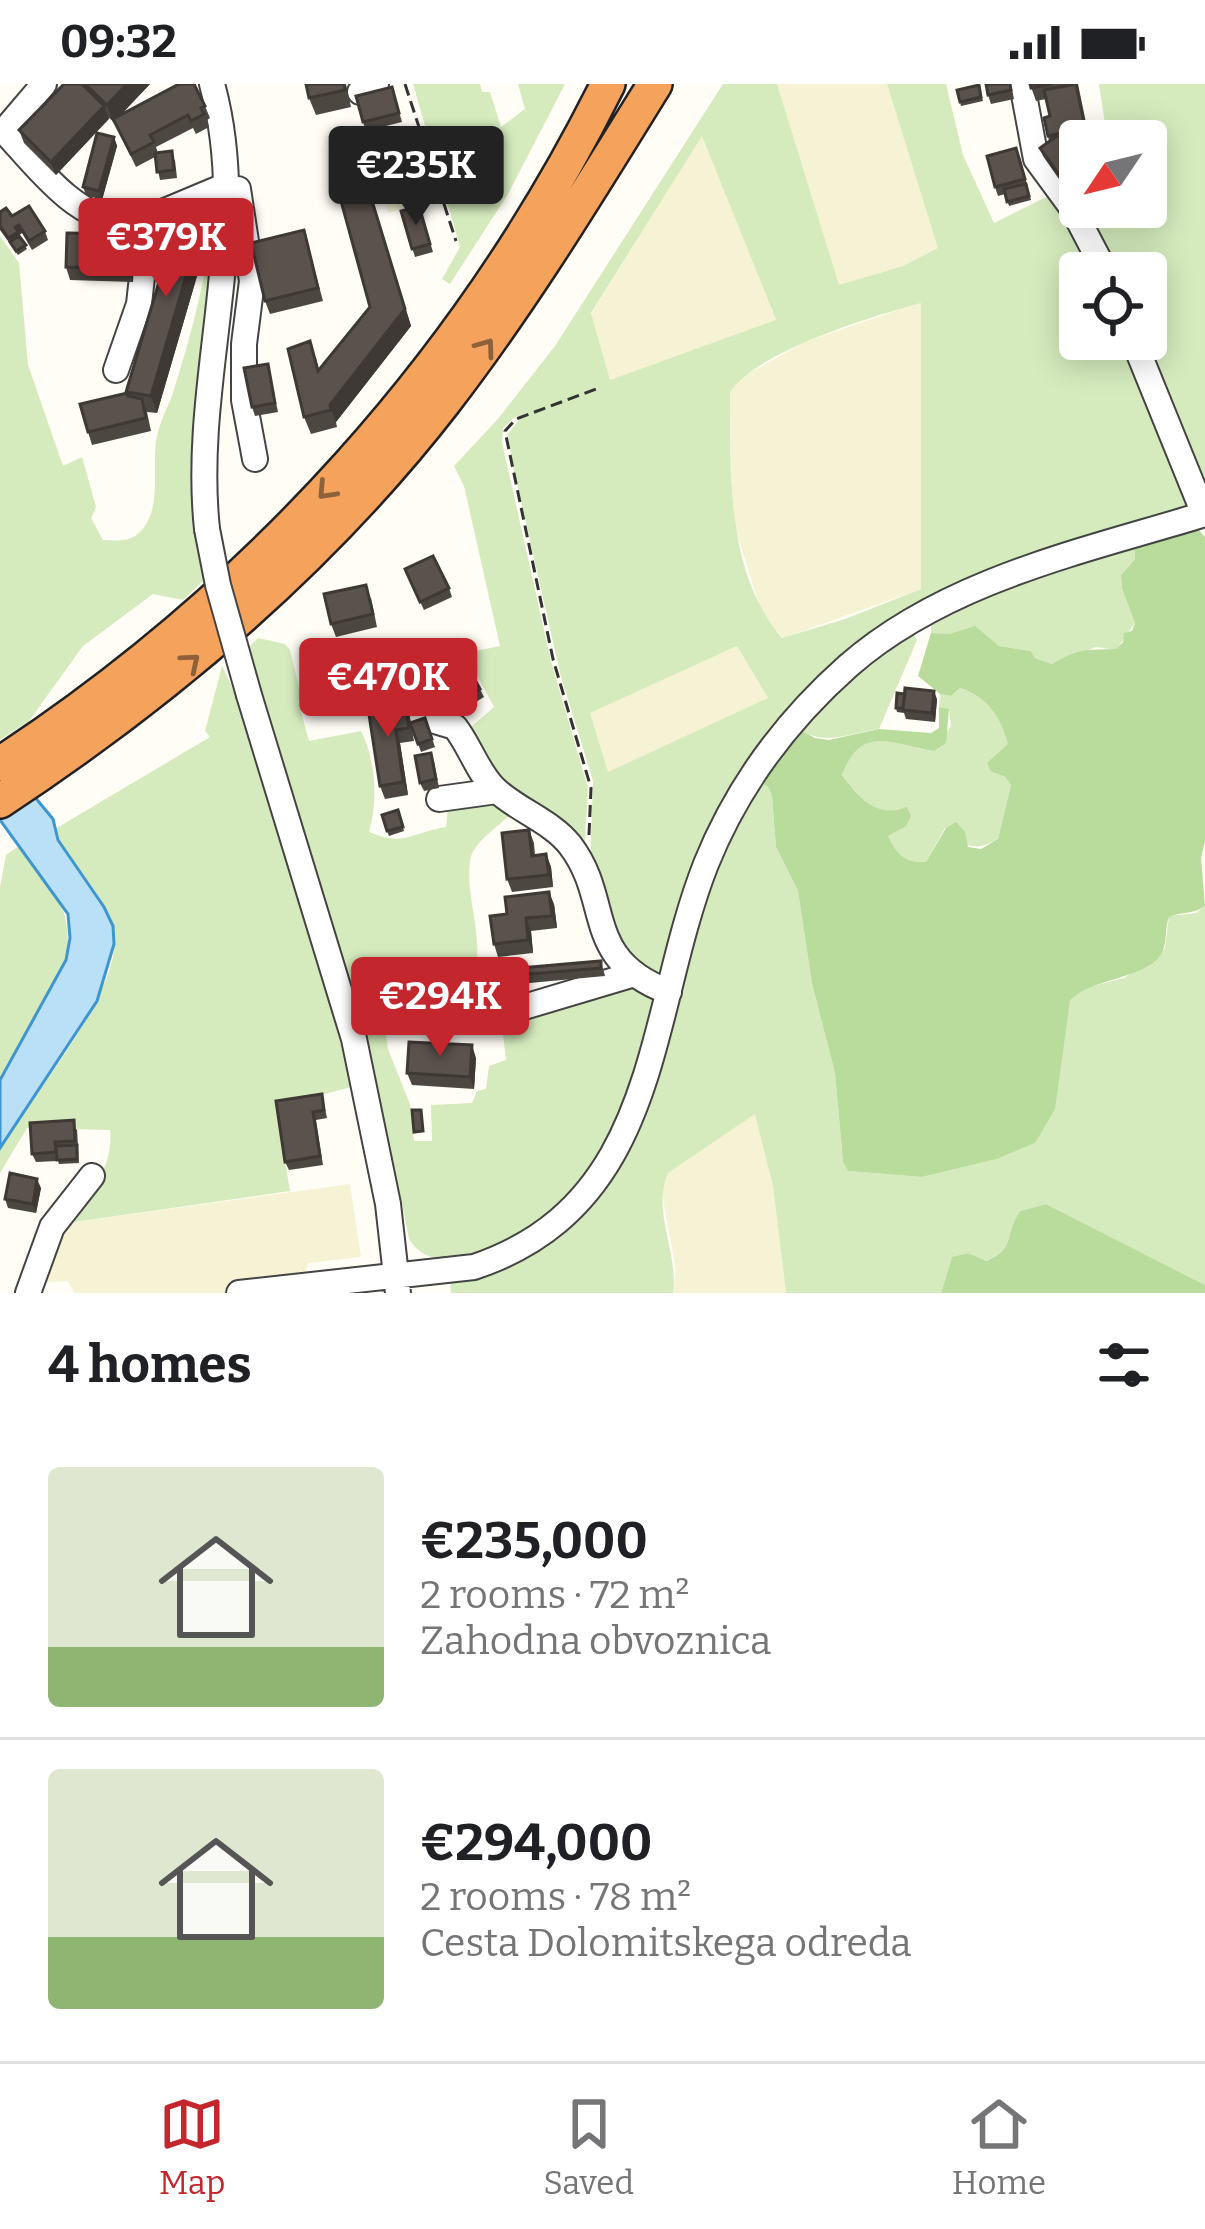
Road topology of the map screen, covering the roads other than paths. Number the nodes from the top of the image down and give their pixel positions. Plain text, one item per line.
1 (44, 84) edge
2 (212, 84) edge
3 (608, 84) edge
4 (655, 84) edge
5 (1022, 84) edge
6 (226, 178) junction
7 (153, 216) junction
8 (1095, 252) edge
9 (1142, 360) edge
10 (116, 370) dead end
11 (255, 459) dead end
12 (1204, 514) edge
13 (422, 717) edge
14 (50, 749) junction
15 (0, 764) edge
16 (497, 791) junction
17 (440, 799) dead end
18 (0, 800) edge
19 (631, 975) junction
20 (669, 992) junction
21 (477, 1021) dead end
22 (92, 1176) dead end
23 (398, 1284) edge
24 (28, 1293) edge
25 (239, 1293) edge

1 - 7 street
2 - 6 street
3 -> 14 highway
14 -> 4 highway
5 - 8 street
6 - 7 street
6 - 11 street
6 - 23 street, bridge
7 - 10 street
9 - 12 street
12 - 20 street
13 - 16 street
14 - 15 highway
14 - 18 highway
16 - 17 street
16 - 19 street
19 - 20 street
19 - 21 street
20 - 23 street
22 - 24 street
23 - 25 street

